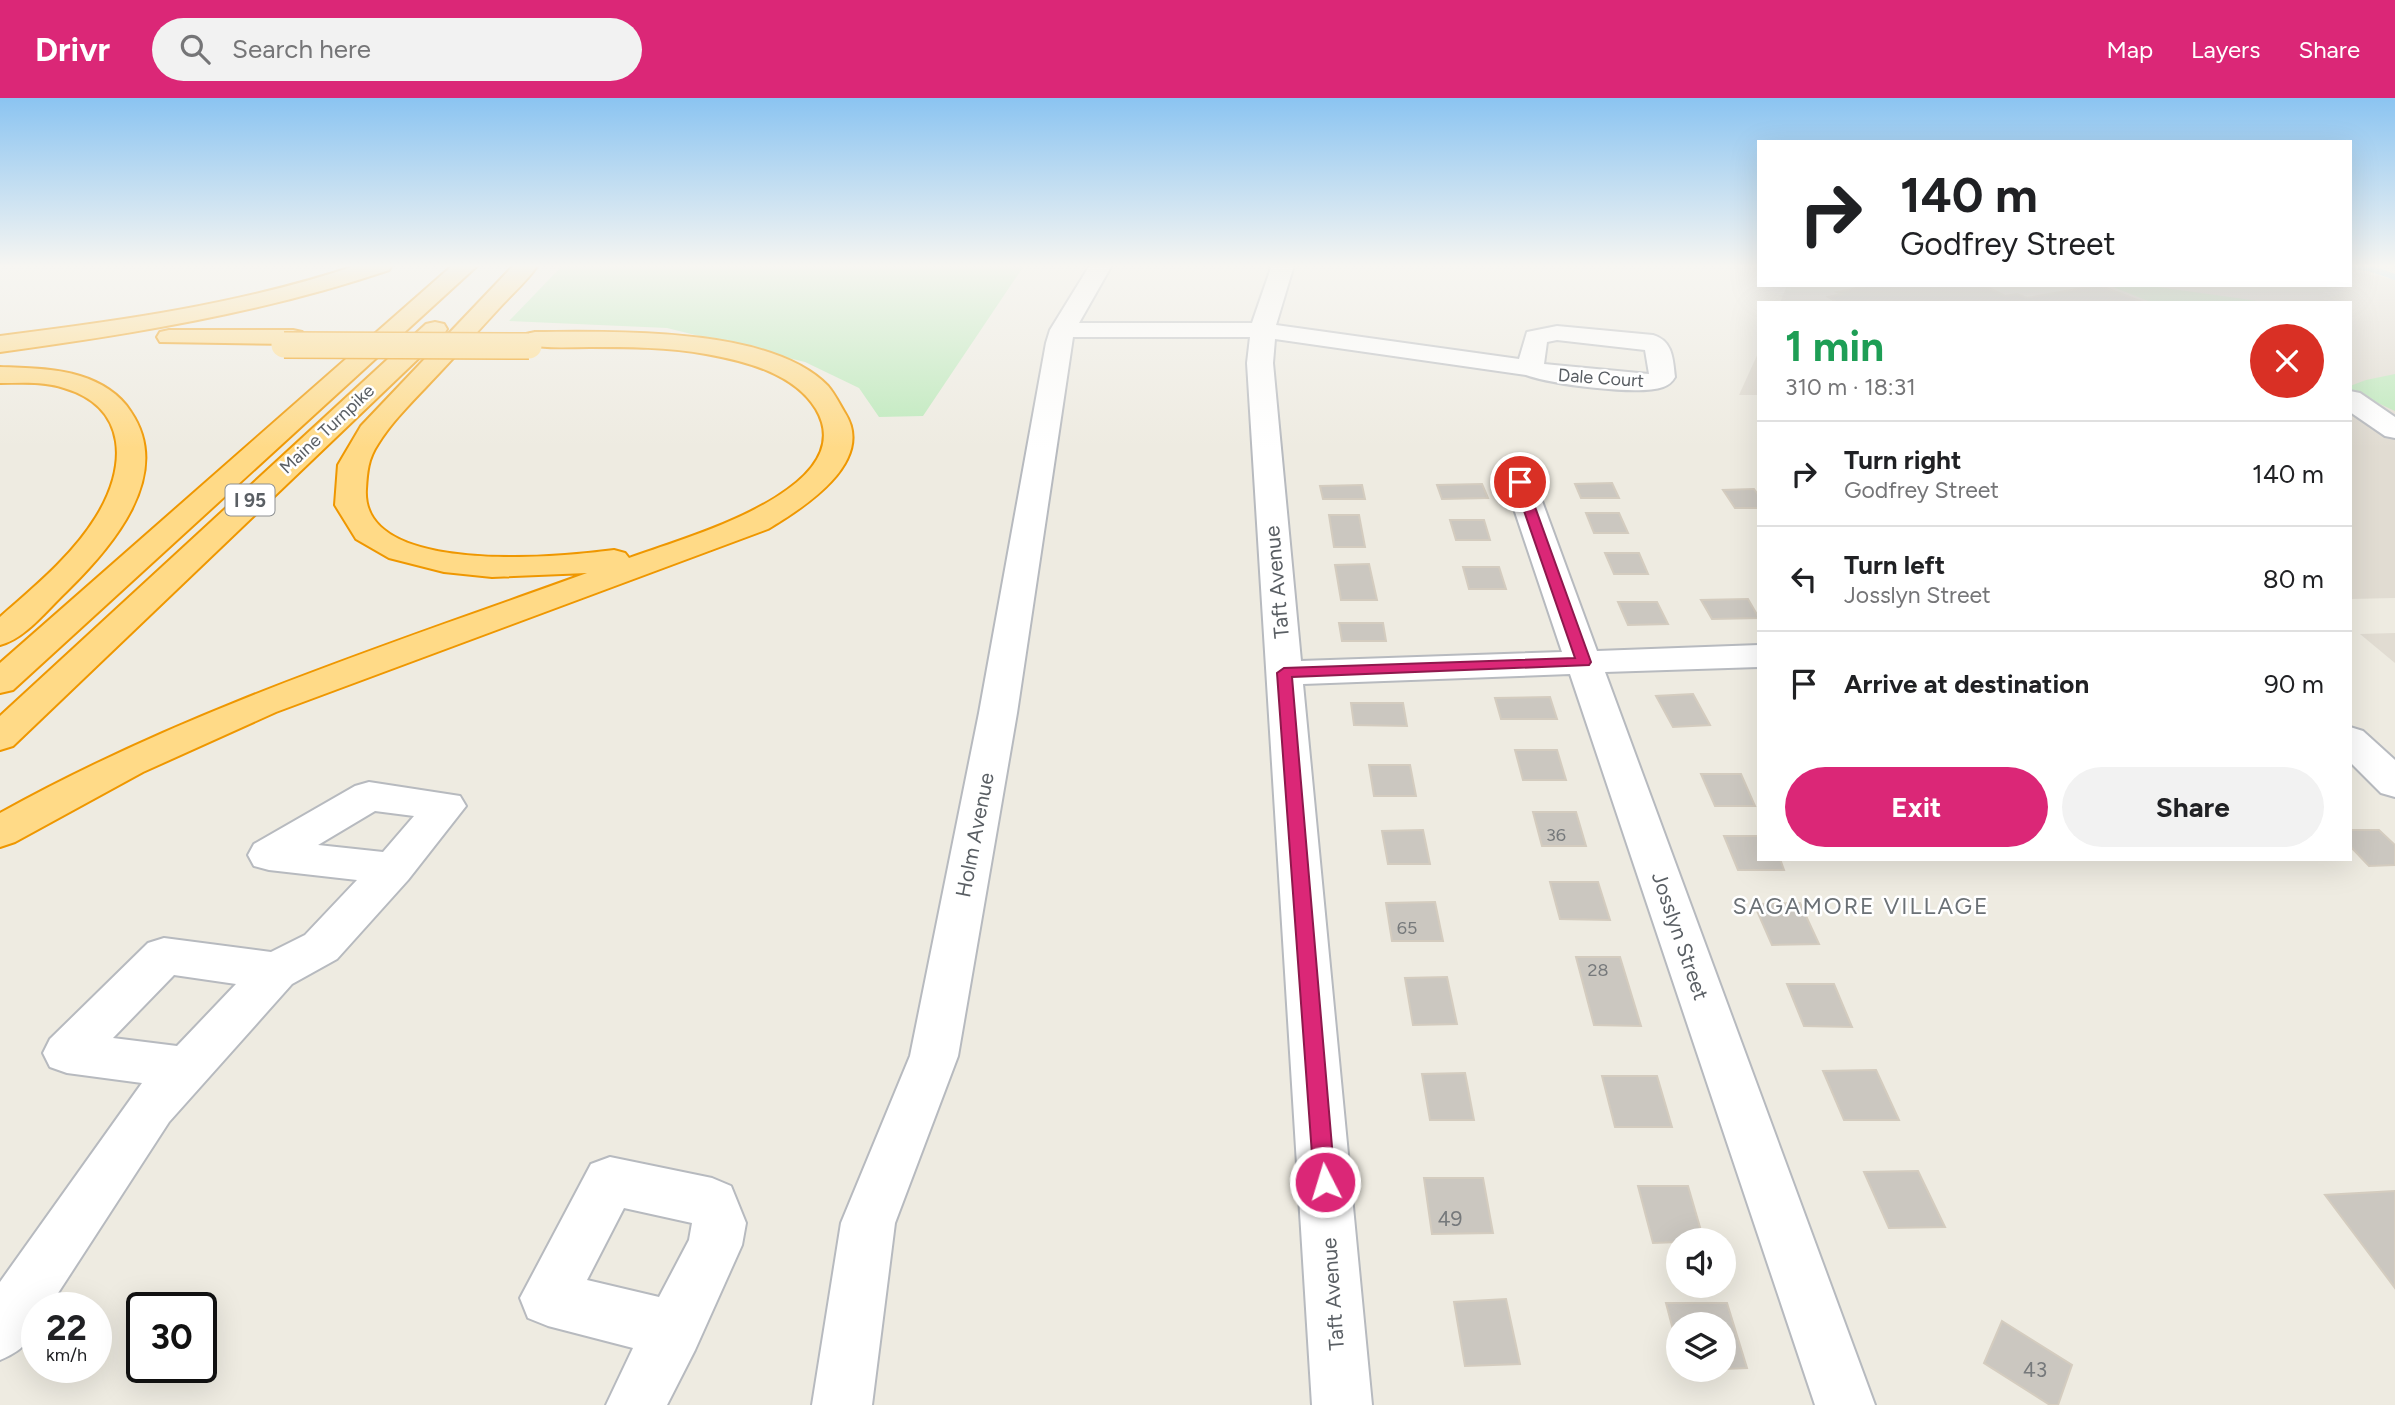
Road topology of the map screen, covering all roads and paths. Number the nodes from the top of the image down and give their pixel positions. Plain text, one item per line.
1 (142, 326) edge
2 (399, 326) edge
3 (437, 326) edge
4 (469, 326) edge
5 (1064, 326) edge
6 (1264, 326) edge
7 (1062, 330) junction
8 (1263, 330) junction
9 (288, 341) junction
10 (532, 342) junction
11 (0, 345) edge
12 (0, 361) edge
13 (1530, 368) junction
14 (0, 375) edge
15 (2352, 400) edge
16 (2352, 430) edge
17 (2395, 430) edge
18 (2395, 449) edge
19 (1520, 482) dead end
20 (0, 635) edge
21 (1757, 656) edge
22 (1583, 662) junction
23 (1284, 673) junction
24 (0, 682) edge
25 (0, 737) edge
26 (2352, 742) edge
27 (2395, 783) edge
28 (0, 832) edge
29 (393, 869) dead end
30 (276, 971) junction
31 (188, 1068) junction
32 (675, 1330) dead end
33 (0, 1331) edge
34 (1852, 1400) edge
35 (636, 1405) edge
36 (842, 1405) edge
37 (1342, 1405) edge

1 - 11 highway
2 - 24 highway, Maine Turnpike / I 95
3 - 25 highway, Maine Turnpike / I 95
4 - 10 highway
5 - 7 street, Holm Avenue
6 - 8 street, Taft Avenue
7 - 8 street
7 - 36 street, Holm Avenue
8 - 13 street
8 - 23 street, Taft Avenue
9 - 10 highway, bridge
9 - 11 highway
9 - 12 highway
10 - 28 highway
13 - 13 street, Dale Court
14 - 20 highway
15 - 17 street
16 - 18 street
19 - 22 street, Josslyn Street
21 - 22 street
22 - 23 street
22 - 34 street, Josslyn Street
23 - 37 street, Taft Avenue
26 - 27 street
29 - 30 street
30 - 31 street
30 - 31 street
31 - 33 street
32 - 35 street

